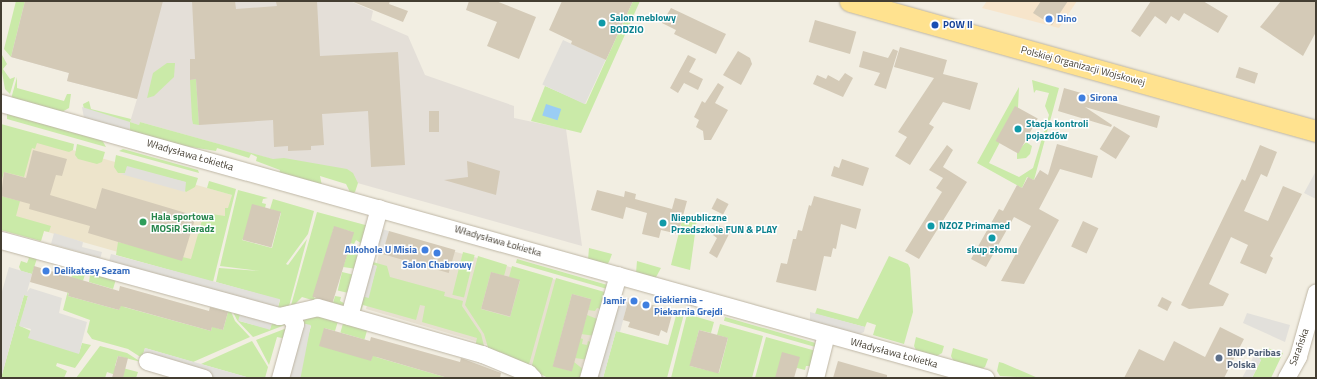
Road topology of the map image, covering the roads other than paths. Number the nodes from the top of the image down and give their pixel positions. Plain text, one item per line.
1 (850, 1) edge
2 (1, 103) edge
3 (1316, 131) edge
4 (379, 208) junction
5 (1, 240) edge
6 (618, 275) junction
7 (1316, 292) edge
8 (288, 314) junction
9 (349, 316) junction
10 (826, 334) junction
11 (147, 361) dead end
12 (204, 378) edge
13 (280, 378) edge
14 (533, 378) edge
15 (588, 378) edge
16 (815, 378) edge
17 (985, 378) edge
18 (1286, 378) edge

1 - 3 main road, Polskiej Organizacji Wojskowej
2 - 4 street, Władysława Łokietka
4 - 6 street, Władysława Łokietka
4 - 9 street
5 - 8 street
6 - 10 street, Władysława Łokietka
6 - 15 street
7 - 18 street, Sarańska
8 - 9 street
8 - 13 street
9 - 14 street
10 - 16 street
10 - 17 street, Władysława Łokietka
11 - 12 street

